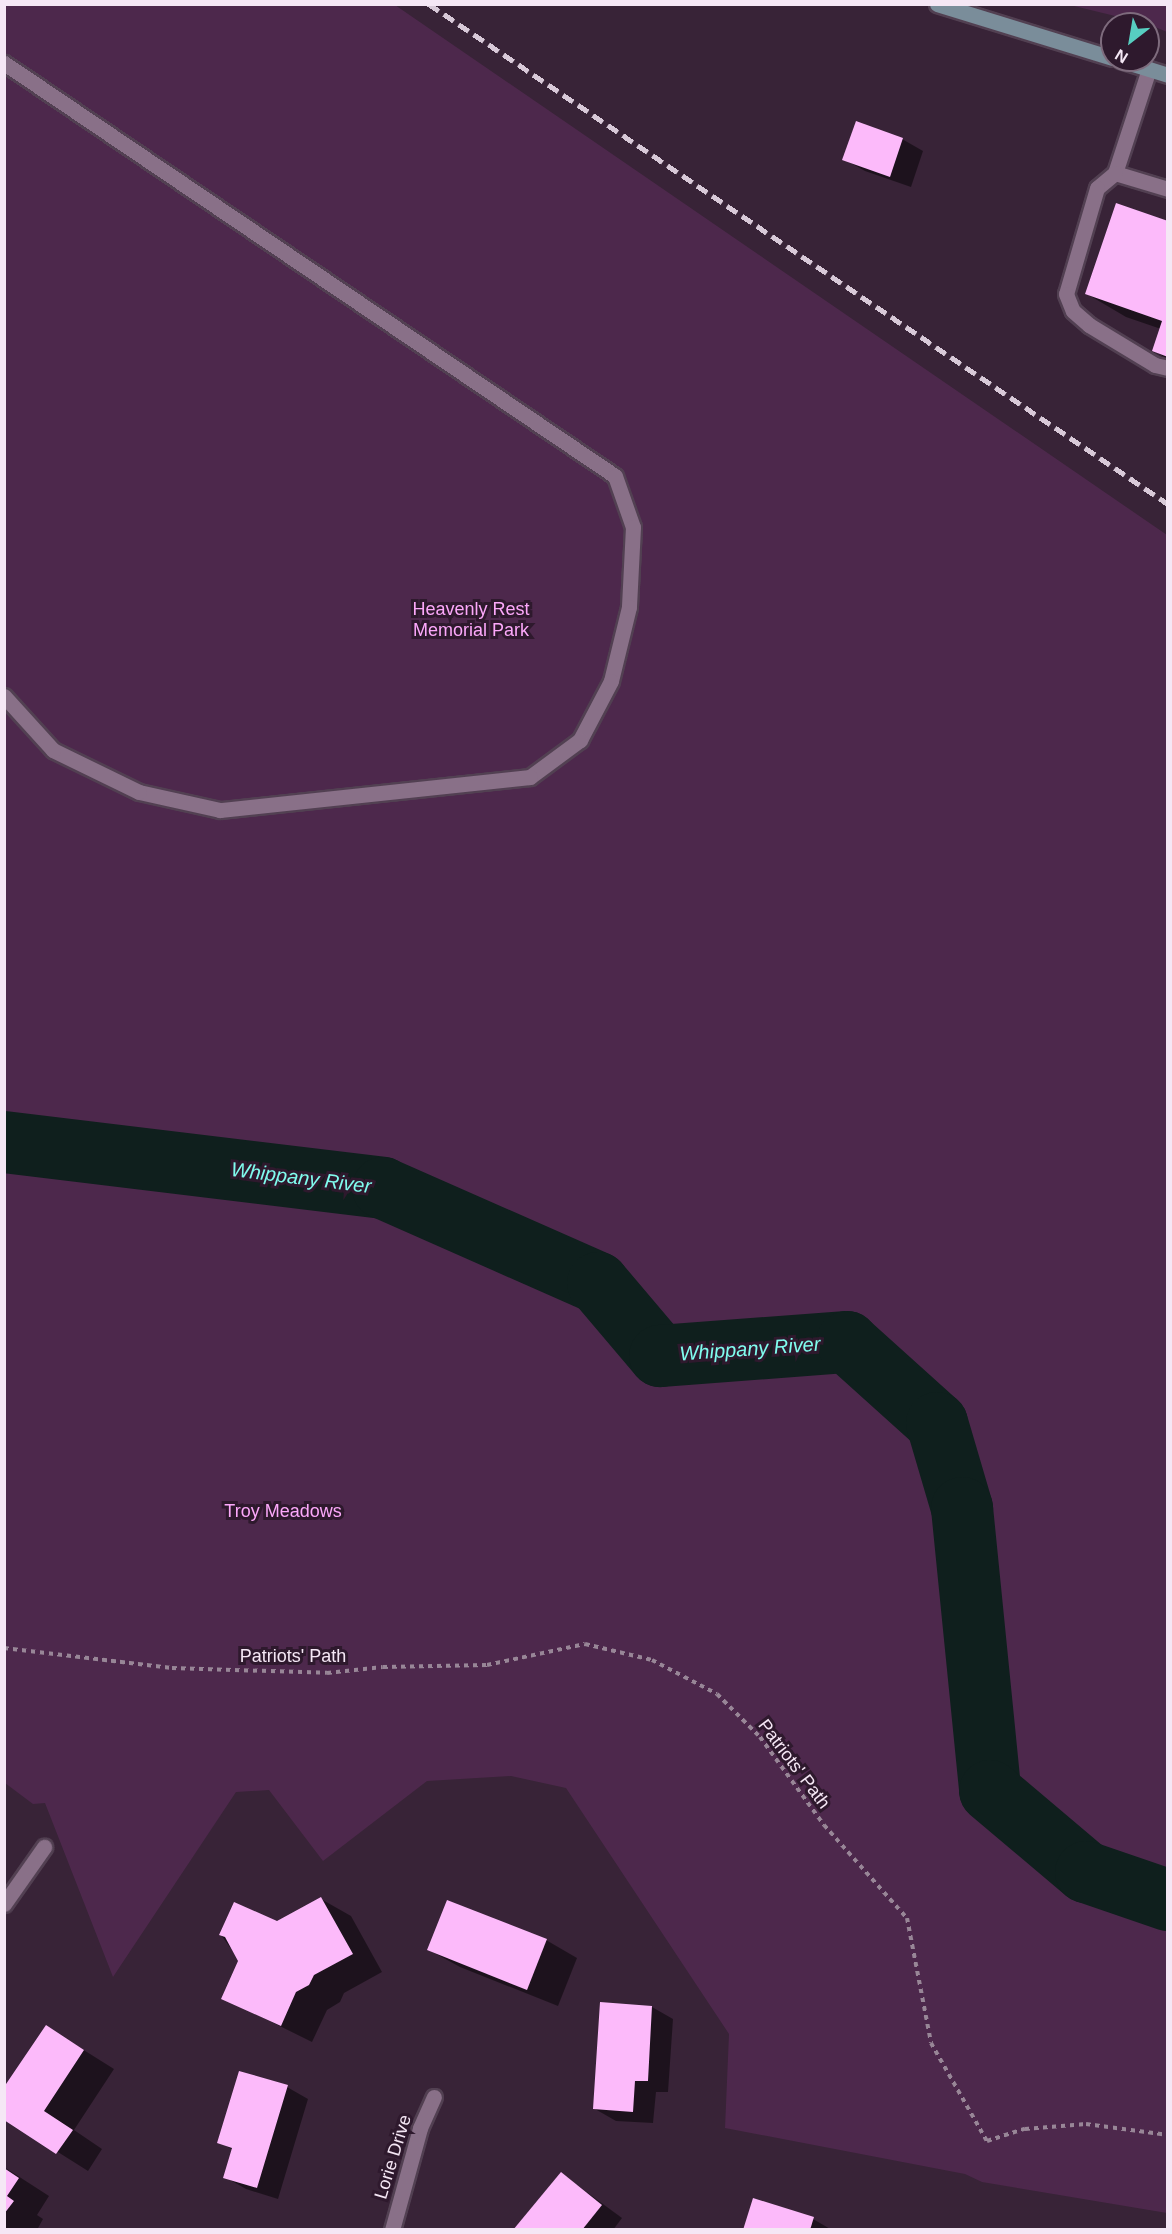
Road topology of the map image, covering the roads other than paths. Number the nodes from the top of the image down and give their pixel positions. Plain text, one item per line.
1 (937, 4) edge
2 (1100, 54) edge
3 (4, 63) edge
4 (1148, 72) edge
5 (1115, 173) junction
6 (1167, 189) edge
7 (1167, 368) edge
8 (4, 696) edge
9 (44, 1847) dead end
10 (4, 1904) edge
11 (434, 2097) dead end
12 (392, 2229) edge

1 - 2 main road
3 - 8 street
4 - 5 street
5 - 6 street
5 - 7 street
9 - 10 street
11 - 12 street, Lorie Drive

